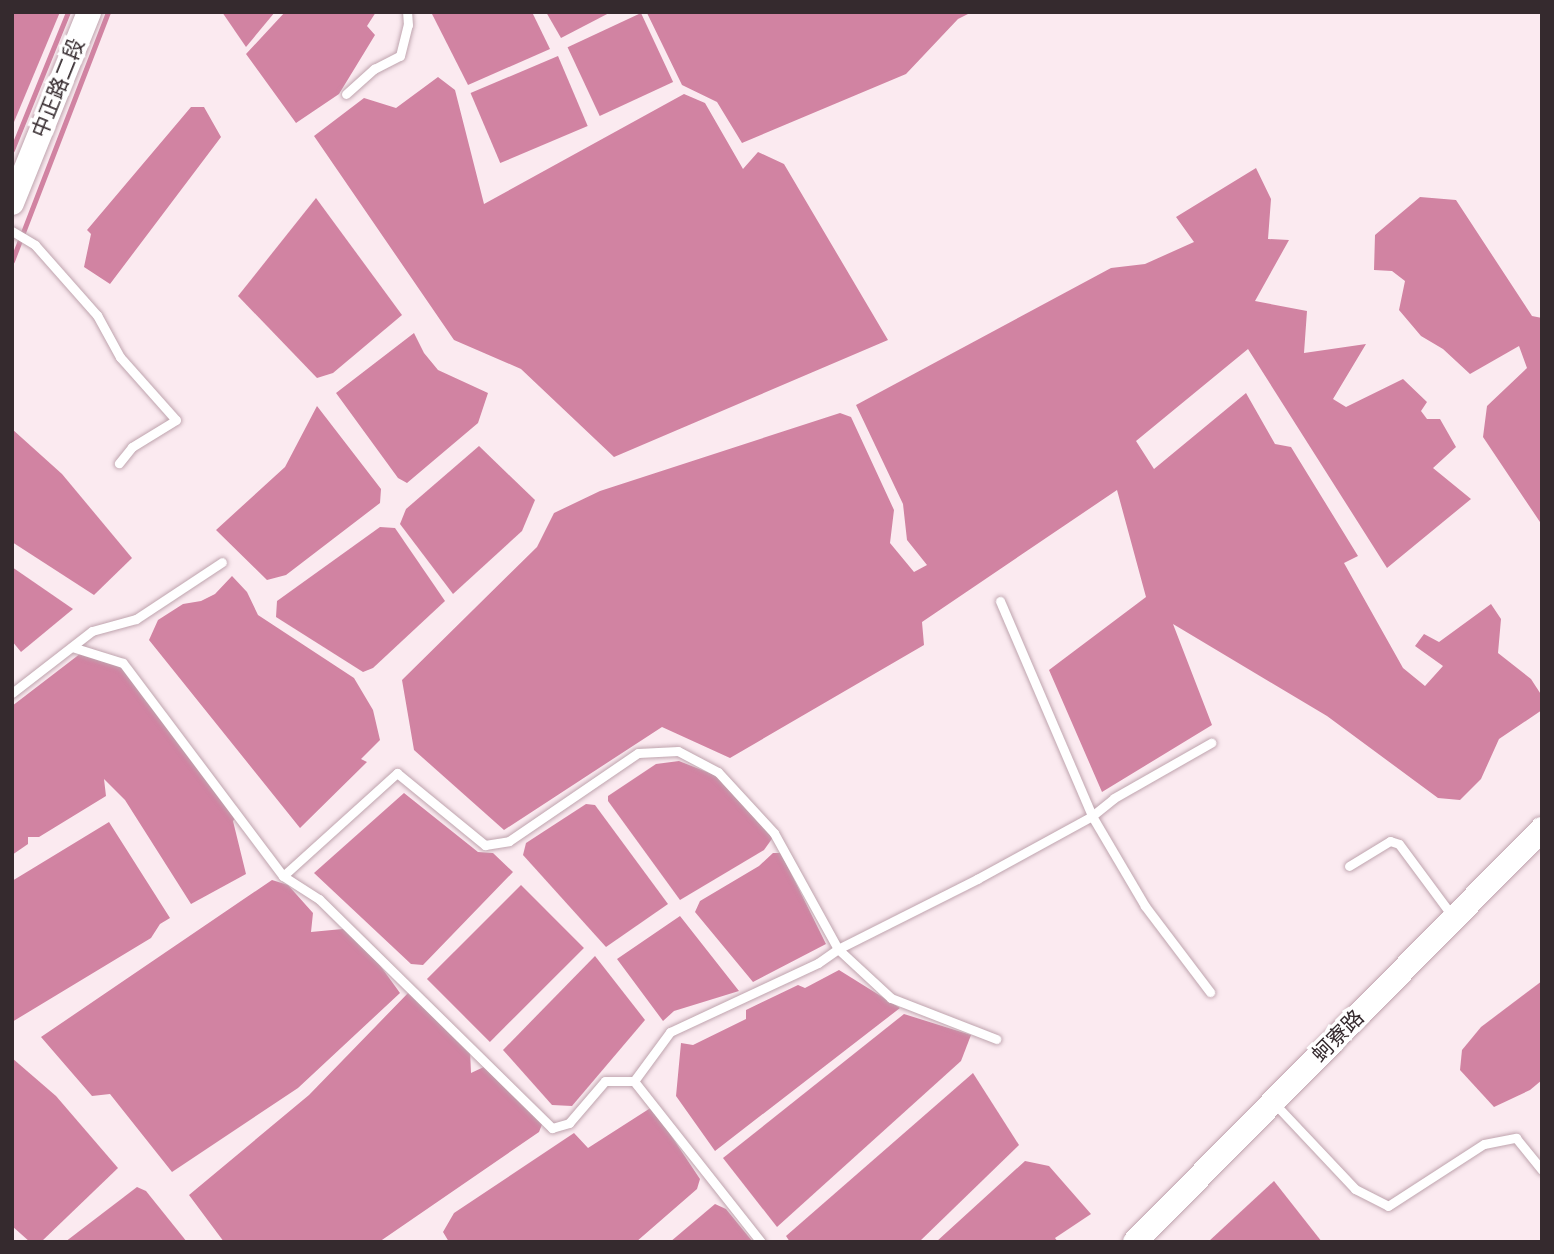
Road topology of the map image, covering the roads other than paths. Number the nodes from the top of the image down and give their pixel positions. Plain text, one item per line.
1 (89, 12) edge
2 (407, 12) edge
3 (346, 94) dead end
4 (12, 203) edge
5 (12, 231) edge
6 (119, 463) dead end
7 (222, 562) dead end
8 (1000, 601) dead end
9 (72, 647) junction
10 (12, 693) edge
11 (1211, 743) dead end
12 (1092, 816) junction
13 (1542, 829) edge
14 (1349, 866) dead end
15 (284, 876) junction
16 (1454, 919) junction
17 (838, 949) junction
18 (1210, 992) dead end
19 (996, 1039) dead end
20 (634, 1081) junction
21 (1273, 1102) junction
22 (1542, 1170) edge
23 (761, 1242) edge
24 (1135, 1242) edge

1 - 4 street, 中正路二段
2 - 3 lane
5 - 6 lane
7 - 9 lane
8 - 12 lane
9 - 10 lane
9 - 15 lane
11 - 12 lane
12 - 17 lane
12 - 18 lane
13 - 16 street, 蚵寮路
14 - 16 lane
15 - 17 lane
15 - 20 lane
16 - 21 street, 蚵寮路
17 - 19 lane
17 - 20 lane
20 - 23 lane
21 - 22 lane
21 - 24 street, 蚵寮路

